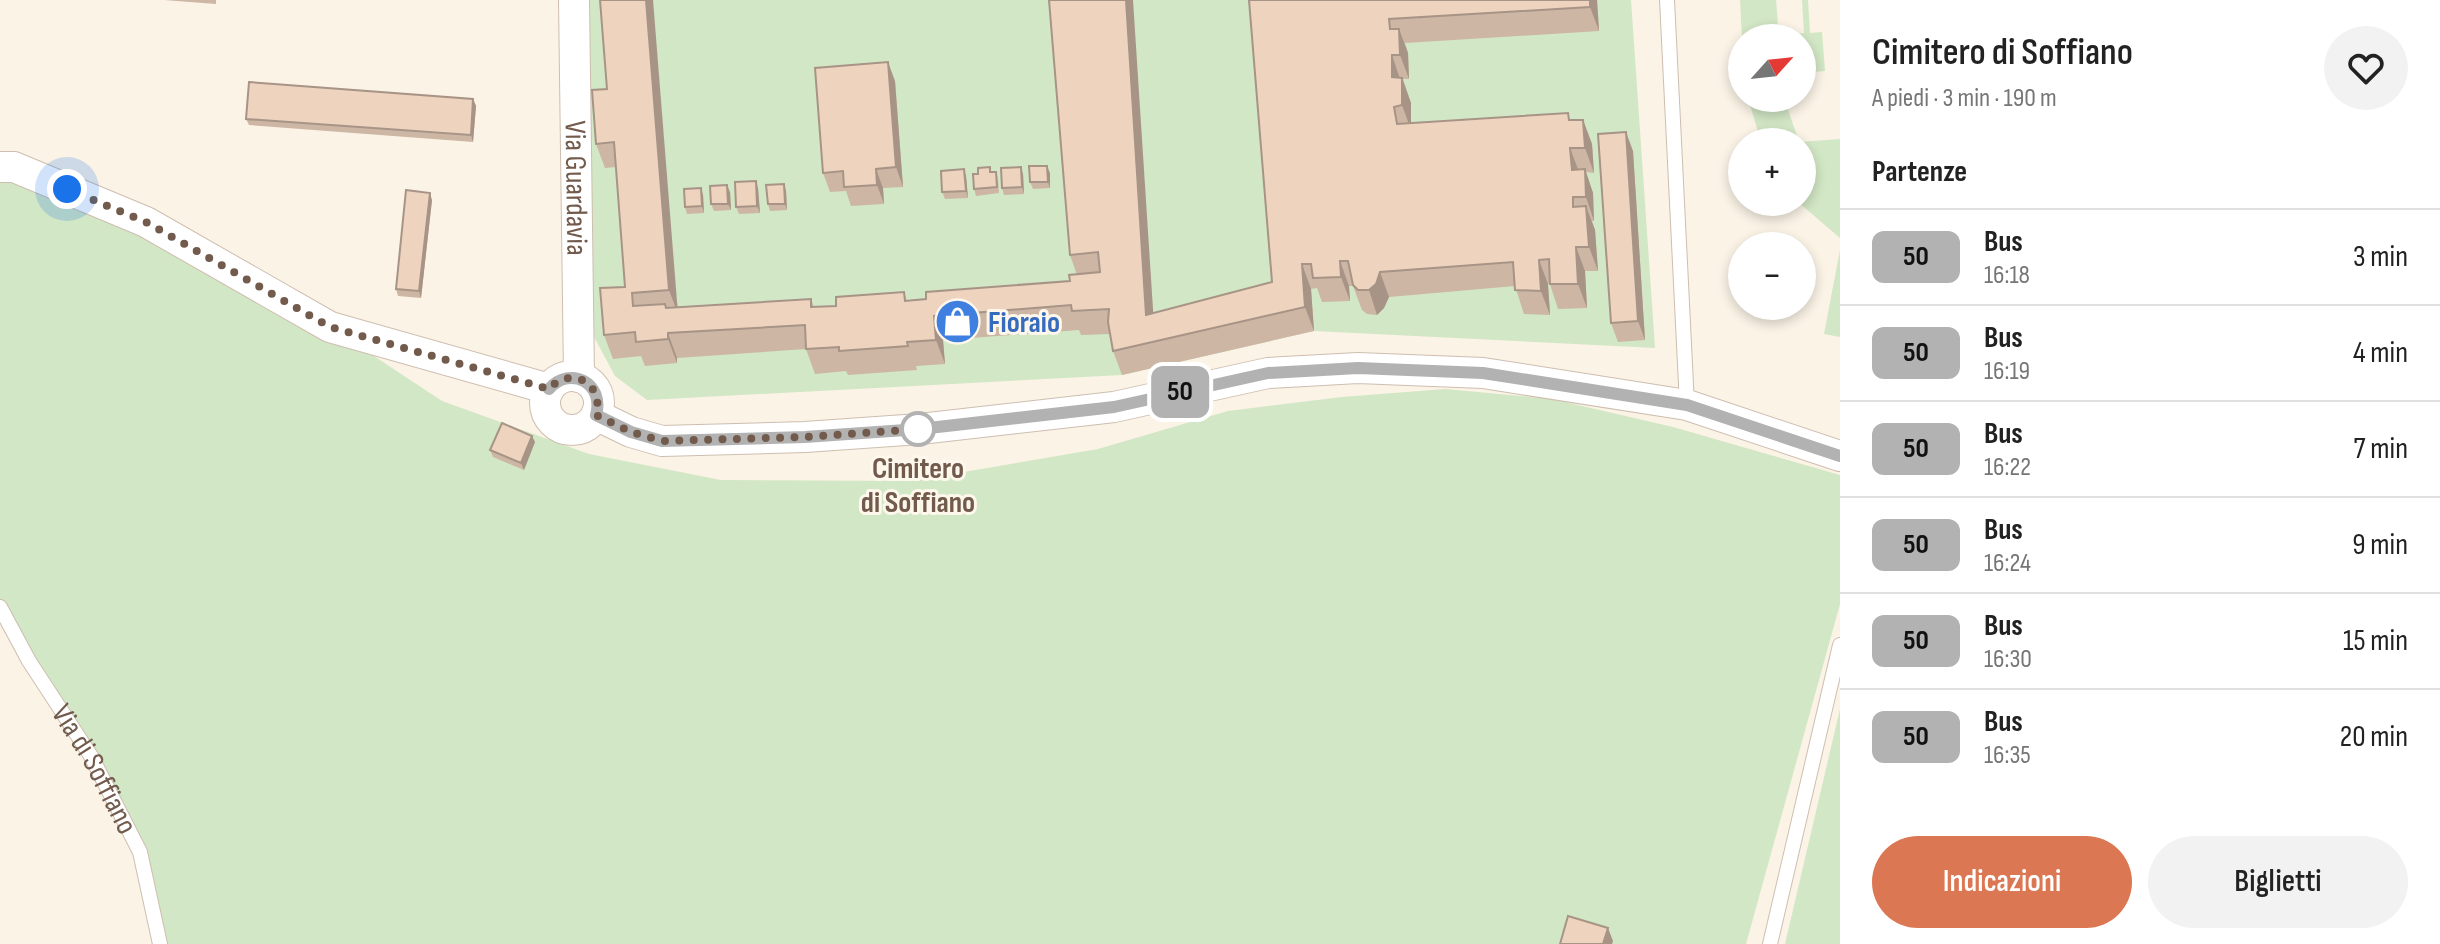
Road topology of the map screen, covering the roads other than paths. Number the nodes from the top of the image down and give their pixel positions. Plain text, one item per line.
1 (574, 0) edge
2 (1667, 0) edge
3 (0, 167) edge
4 (579, 377) junction
5 (549, 389) junction
6 (1687, 405) junction
7 (596, 415) junction
8 (1840, 456) edge
9 (0, 607) edge
10 (1840, 645) edge
11 (160, 944) edge
12 (1770, 944) edge

1 - 4 street, Via Guardavia
2 - 6 lane
3 - 5 street
4 - 5 street
4 - 7 street
5 - 7 street
6 - 7 street
6 - 8 street
9 - 11 lane, Via di Soffiano
10 - 12 lane

